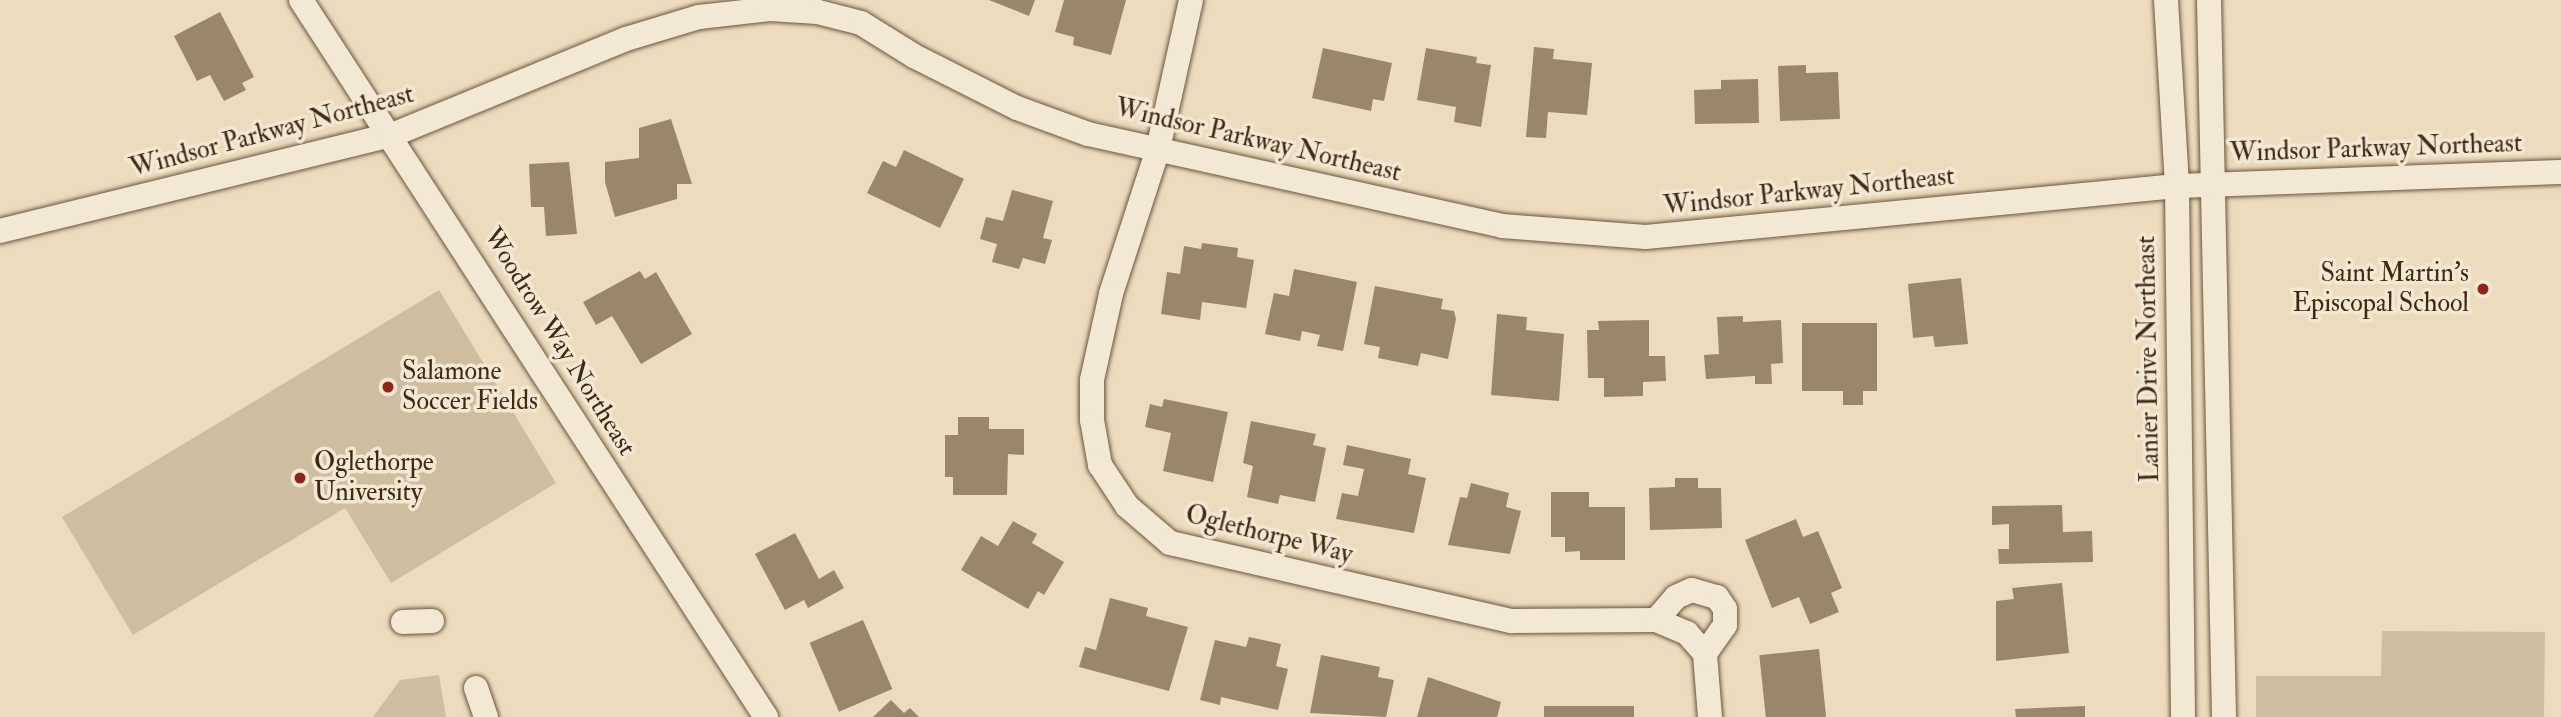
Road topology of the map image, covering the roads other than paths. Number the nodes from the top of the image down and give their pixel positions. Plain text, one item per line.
1 (301, 0) edge
2 (1191, 0) edge
3 (2166, 0) edge
4 (2209, 0) edge
5 (699, 8) edge
6 (392, 135) junction
7 (1158, 149) junction
8 (2561, 172) edge
9 (2214, 185) junction
10 (2177, 186) junction
11 (0, 231) edge
12 (1656, 620) junction
13 (432, 621) dead end
14 (404, 622) dead end
15 (1705, 654) junction
16 (476, 688) dead end
17 (486, 717) edge
18 (766, 717) edge
19 (1710, 717) edge
20 (2183, 717) edge
21 (2224, 717) edge

1 - 6 street, Woodrow Way Northeast
2 - 7 street, Oglethorpe Way
3 - 10 street, Lanier Drive Northeast
4 - 9 street
5 - 6 street, Windsor Parkway Northeast
5 - 7 street, Windsor Parkway Northeast
6 - 11 street, Windsor Parkway Northeast
6 - 18 street, Woodrow Way Northeast
7 - 10 street, Windsor Parkway Northeast
7 - 12 street, Oglethorpe Way
8 - 9 street, Windsor Parkway Northeast
9 - 10 street, Windsor Parkway Northeast
9 - 21 street
10 - 20 street, Lanier Drive Northeast
12 - 15 street, Oglethorpe Way
12 - 15 street
13 - 14 street
15 - 19 street
16 - 17 street

